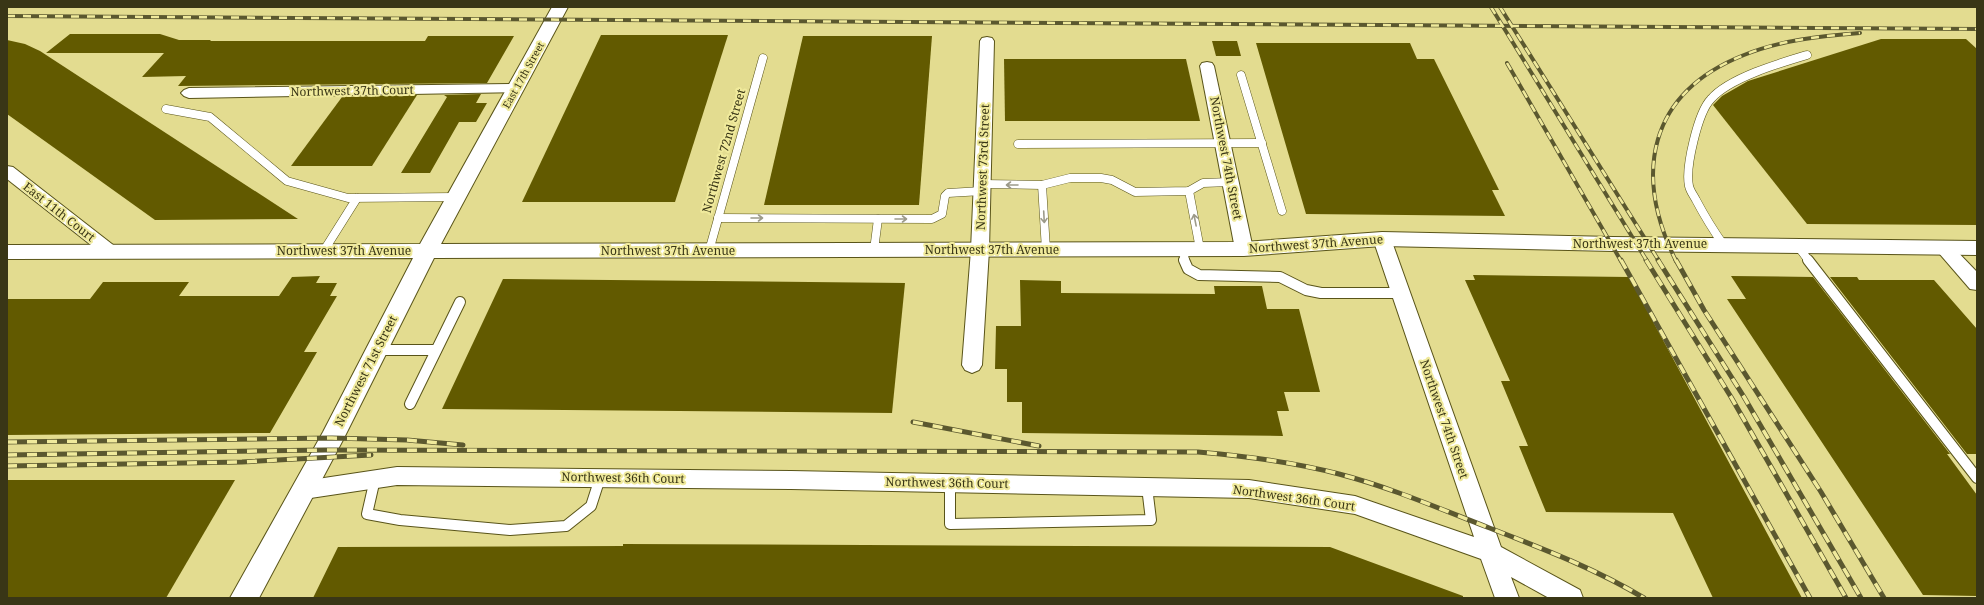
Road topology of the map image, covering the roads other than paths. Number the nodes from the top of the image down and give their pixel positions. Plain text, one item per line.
1 (560, 7) edge
2 (987, 41) dead end
3 (1807, 55) dead end
4 (762, 58) dead end
5 (1207, 66) dead end
6 (1241, 75) dead end
7 (515, 89) junction
8 (189, 94) dead end
9 (166, 109) dead end
10 (486, 142) joint
11 (1262, 143) junction
12 (1018, 144) dead end
13 (1223, 144) junction
14 (7, 171) edge
15 (1230, 182) junction
16 (1042, 185) junction
17 (982, 188) junction
18 (1189, 191) junction
19 (456, 197) junction
20 (357, 198) junction
21 (1282, 211) dead end
22 (718, 218) junction
23 (878, 219) junction
24 (1382, 239) junction
25 (1723, 244) junction
26 (1797, 245) junction
27 (1944, 248) junction
28 (1977, 248) edge
29 (1244, 249) junction
30 (874, 250) junction
31 (980, 250) junction
32 (1046, 250) junction
33 (1192, 250) junction
34 (427, 251) junction
35 (709, 251) junction
36 (7, 252) edge
37 (111, 252) junction
38 (323, 252) junction
39 (1977, 284) edge
40 (1400, 293) junction
41 (460, 302) dead end
42 (378, 350) junction
43 (436, 350) junction
44 (972, 365) dead end
45 (410, 404) dead end
46 (600, 478) junction
47 (1977, 478) edge
48 (375, 479) junction
49 (950, 483) junction
50 (1147, 487) junction
51 (304, 490) junction
52 (1489, 552) junction
53 (244, 598) edge
54 (1507, 598) edge
55 (1571, 598) edge

1 - 7 street, East 17th Street
2 - 17 street, Northwest 73rd Street
3 - 25 lane
4 - 22 lane, Northwest 72nd Street
5 - 13 street, Northwest 74th Street
6 - 11 lane
7 - 8 street, Northwest 37th Court
7 - 10 street, East 17th Street
9 - 20 lane
10 - 19 street, Northwest 71st Street
11 - 13 lane
11 - 21 lane
12 - 13 lane
13 - 15 street, Northwest 74th Street
14 - 37 street, East 11th Court
15 - 18 lane
15 - 29 street, Northwest 74th Street
16 -> 17 lane
16 - 18 lane
16 -> 32 lane
23 -> 17 lane
17 - 31 street, Northwest 73rd Street
33 -> 18 lane
19 - 20 lane
19 - 34 street, Northwest 71st Street
20 - 38 lane
22 -> 23 lane
22 - 35 lane, Northwest 72nd Street
23 - 30 lane
24 - 25 street, Northwest 37th Avenue
24 - 29 street, Northwest 37th Avenue
24 - 40 street, Northwest 74th Street
25 - 26 street, Northwest 37th Avenue
26 - 27 street, Northwest 37th Avenue
26 - 47 lane
27 - 28 street, Northwest 37th Avenue
27 - 39 street
29 - 33 street, Northwest 37th Avenue
30 - 31 street, Northwest 37th Avenue
30 - 35 street, Northwest 37th Avenue
31 - 32 street, Northwest 37th Avenue
31 - 44 street, Northwest 73rd Street
32 - 33 street, Northwest 37th Avenue
33 - 40 lane
34 - 35 street, Northwest 37th Avenue
34 - 38 street, Northwest 37th Avenue
34 - 42 street, Northwest 71st Street
36 - 37 street, Northwest 37th Avenue
37 - 38 street, Northwest 37th Avenue
40 - 52 street, Northwest 74th Street
41 - 43 lane
42 - 43 lane
42 - 51 street, Northwest 71st Street
43 - 45 lane
46 - 48 street, Northwest 36th Court
46 - 48 lane
46 - 49 street, Northwest 36th Court
48 - 51 street, Northwest 36th Court
49 - 50 street, Northwest 36th Court
49 - 50 lane
50 - 52 street, Northwest 36th Court
51 - 53 street, Northwest 71st Street
52 - 54 street, Northwest 74th Street
52 - 55 street, Northwest 36th Court

